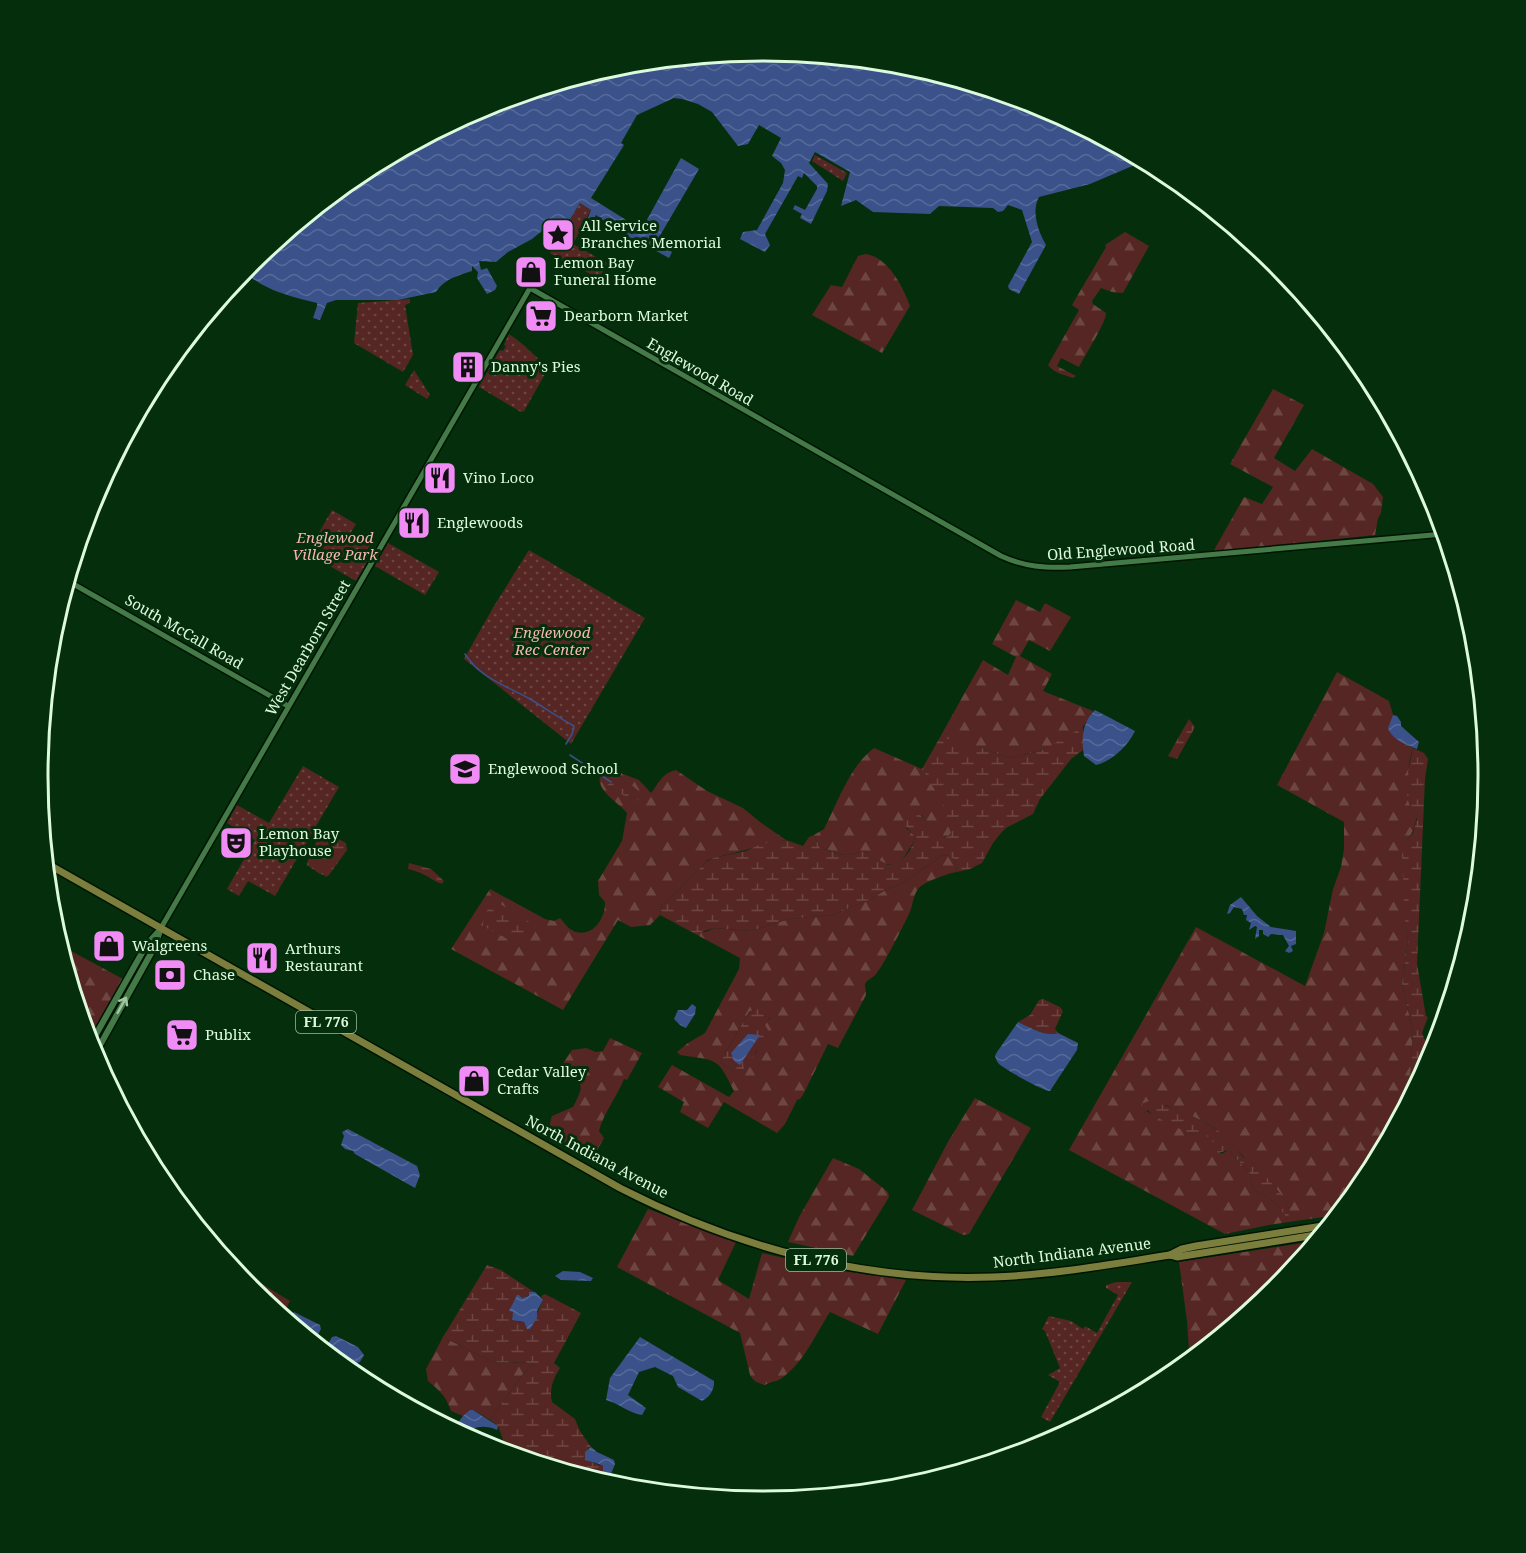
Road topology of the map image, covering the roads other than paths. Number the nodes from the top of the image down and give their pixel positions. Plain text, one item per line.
1 (530, 288) joint
2 (828, 458) joint
3 (1436, 535) edge
4 (74, 584) edge
5 (288, 706) junction
6 (54, 867) edge
7 (161, 928) junction
8 (96, 1034) edge
9 (100, 1045) edge
10 (1318, 1227) edge
11 (1311, 1236) edge
12 (1170, 1255) junction

1 - 2 street, Englewood Road
1 - 5 street, West Dearborn Street
2 - 3 street, Old Englewood Road
4 - 5 street, South McCall Road
5 - 7 street, West Dearborn Street
6 - 7 main road, FL 776
7 - 8 main road
9 -> 7 main road
7 - 12 main road, North Indiana Avenue / FL 776
10 - 12 main road, North Indiana Avenue / FL 776
11 - 12 main road, North Indiana Avenue / FL 776

